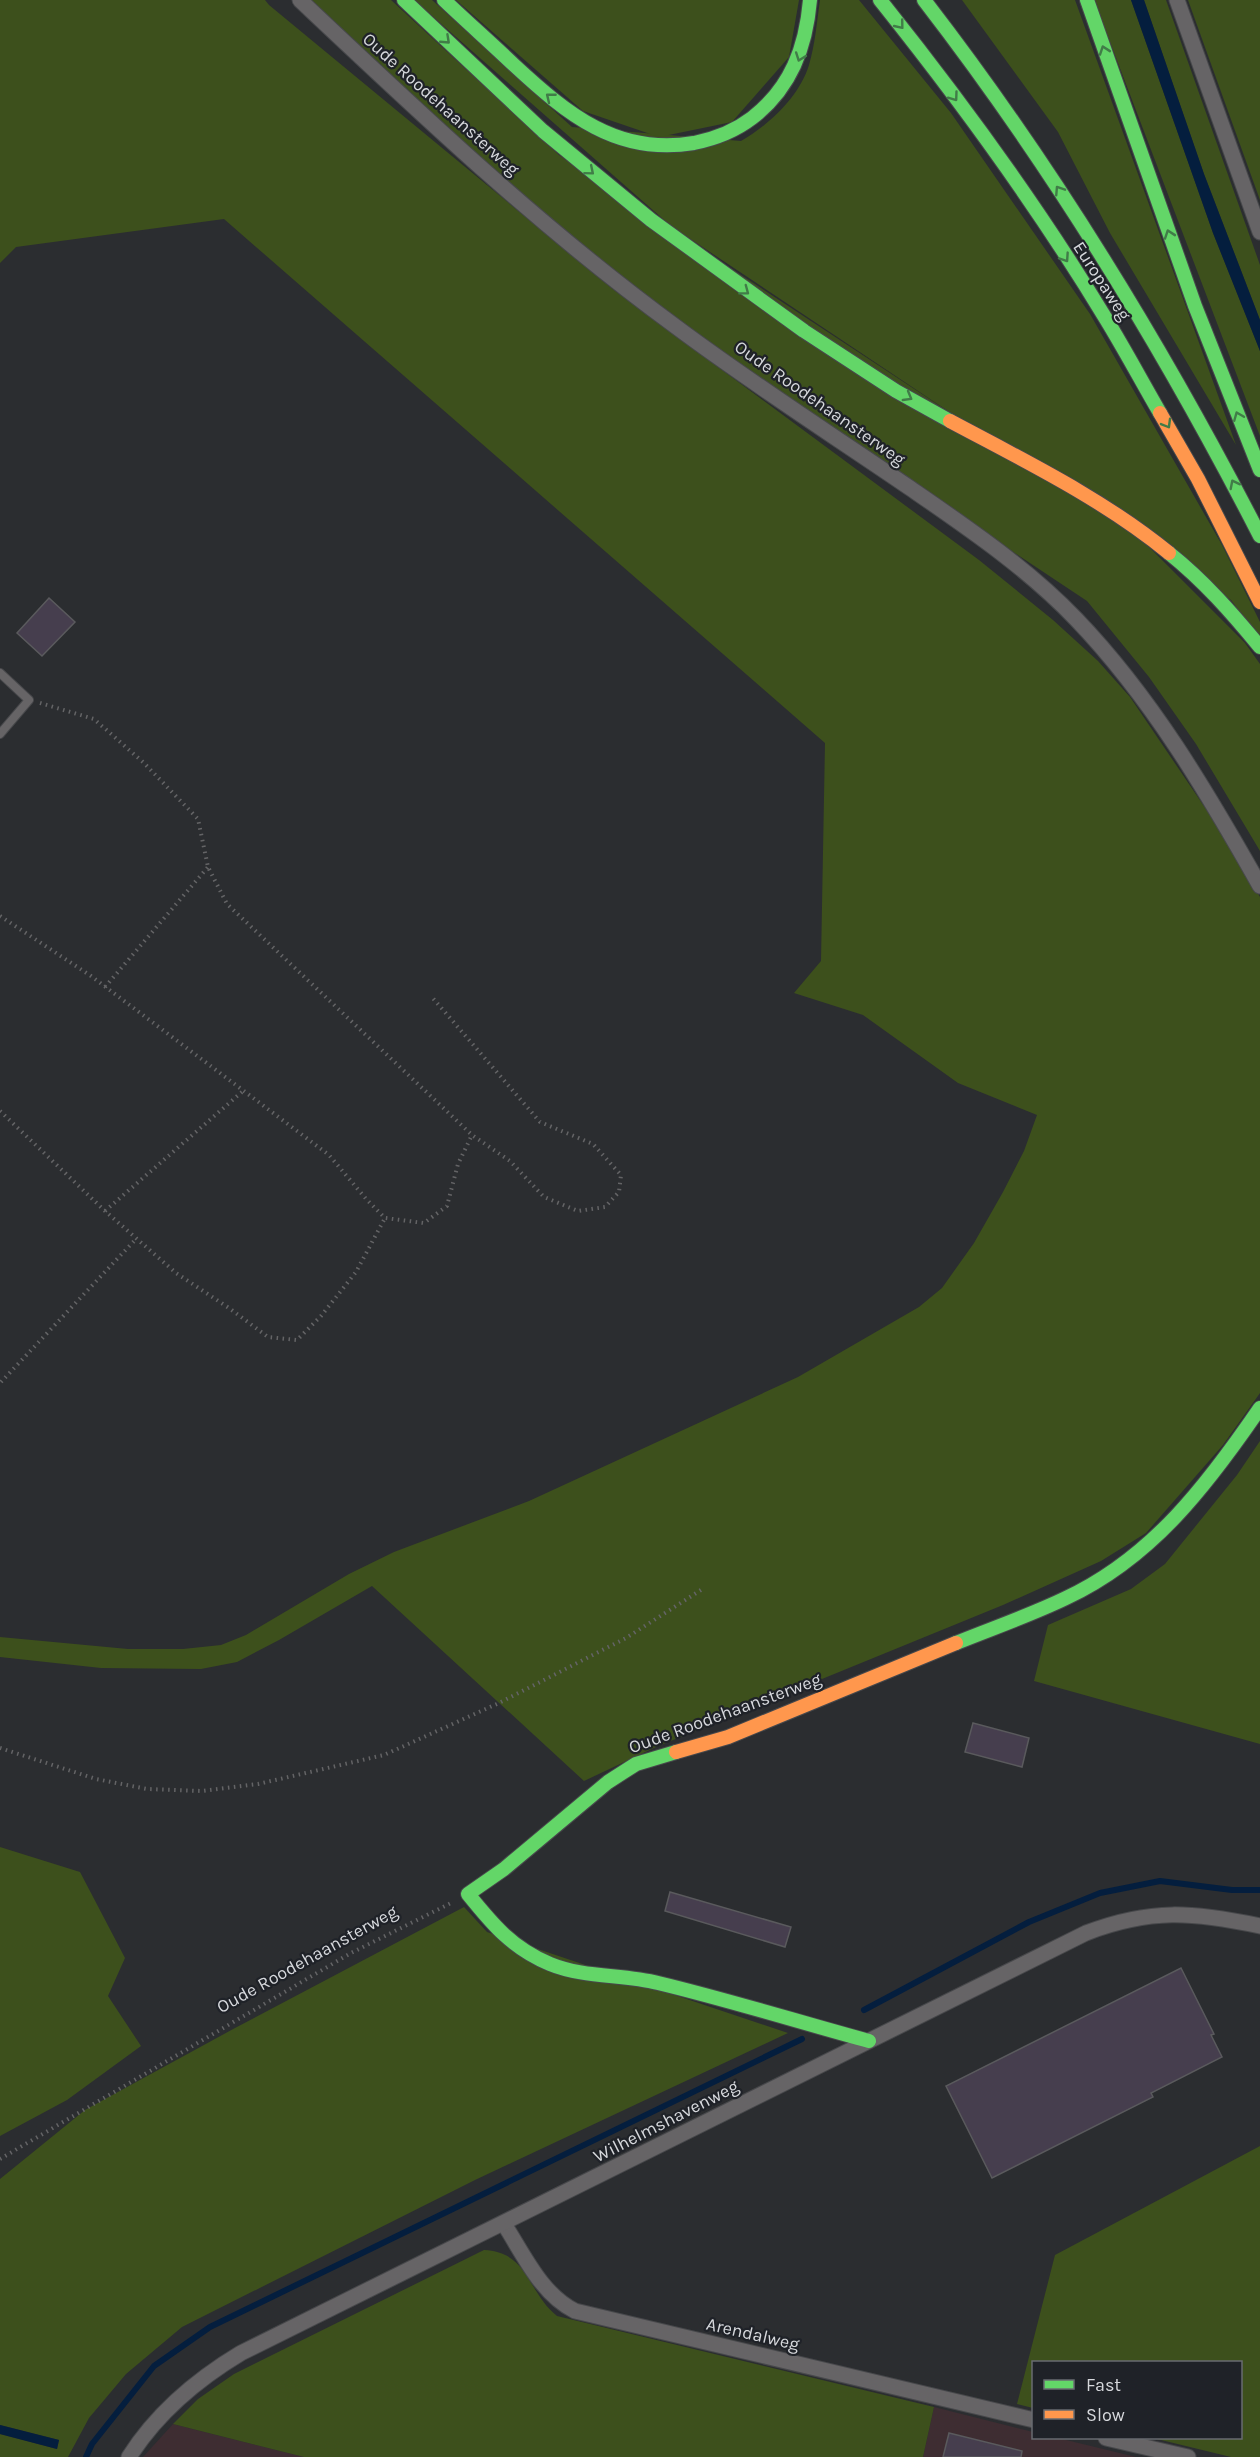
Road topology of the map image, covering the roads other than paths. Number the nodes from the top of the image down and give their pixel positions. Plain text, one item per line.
1 (300, 0) edge
2 (404, 0) edge
3 (444, 0) edge
4 (810, 0) edge
5 (879, 0) edge
6 (924, 0) edge
7 (1087, 0) edge
8 (1177, 0) edge
9 (1260, 232) edge
10 (1260, 470) edge
11 (1260, 536) edge
12 (1260, 602) edge
13 (1260, 647) edge
14 (0, 673) edge
15 (0, 734) edge
16 (1260, 886) edge
17 (1260, 1408) edge
18 (1260, 1926) edge
19 (869, 2041) junction
20 (504, 2224) junction
21 (1032, 2420) edge
22 (1110, 2439) edge
23 (129, 2457) edge
24 (1188, 2457) edge

1 - 16 street, Oude Roodehaansterweg
2 -> 13 main road
4 -> 3 main road
5 -> 12 main road, Europaweg
11 -> 6 main road, Europaweg
10 -> 7 main road
8 - 9 street
14 - 15 lane
17 - 19 main road, Oude Roodehaansterweg
18 - 19 street, Wilhelmshavenweg
19 - 20 street, Wilhelmshavenweg
20 - 21 street, Arendalweg
20 - 23 street, Wilhelmshavenweg
22 - 24 street

